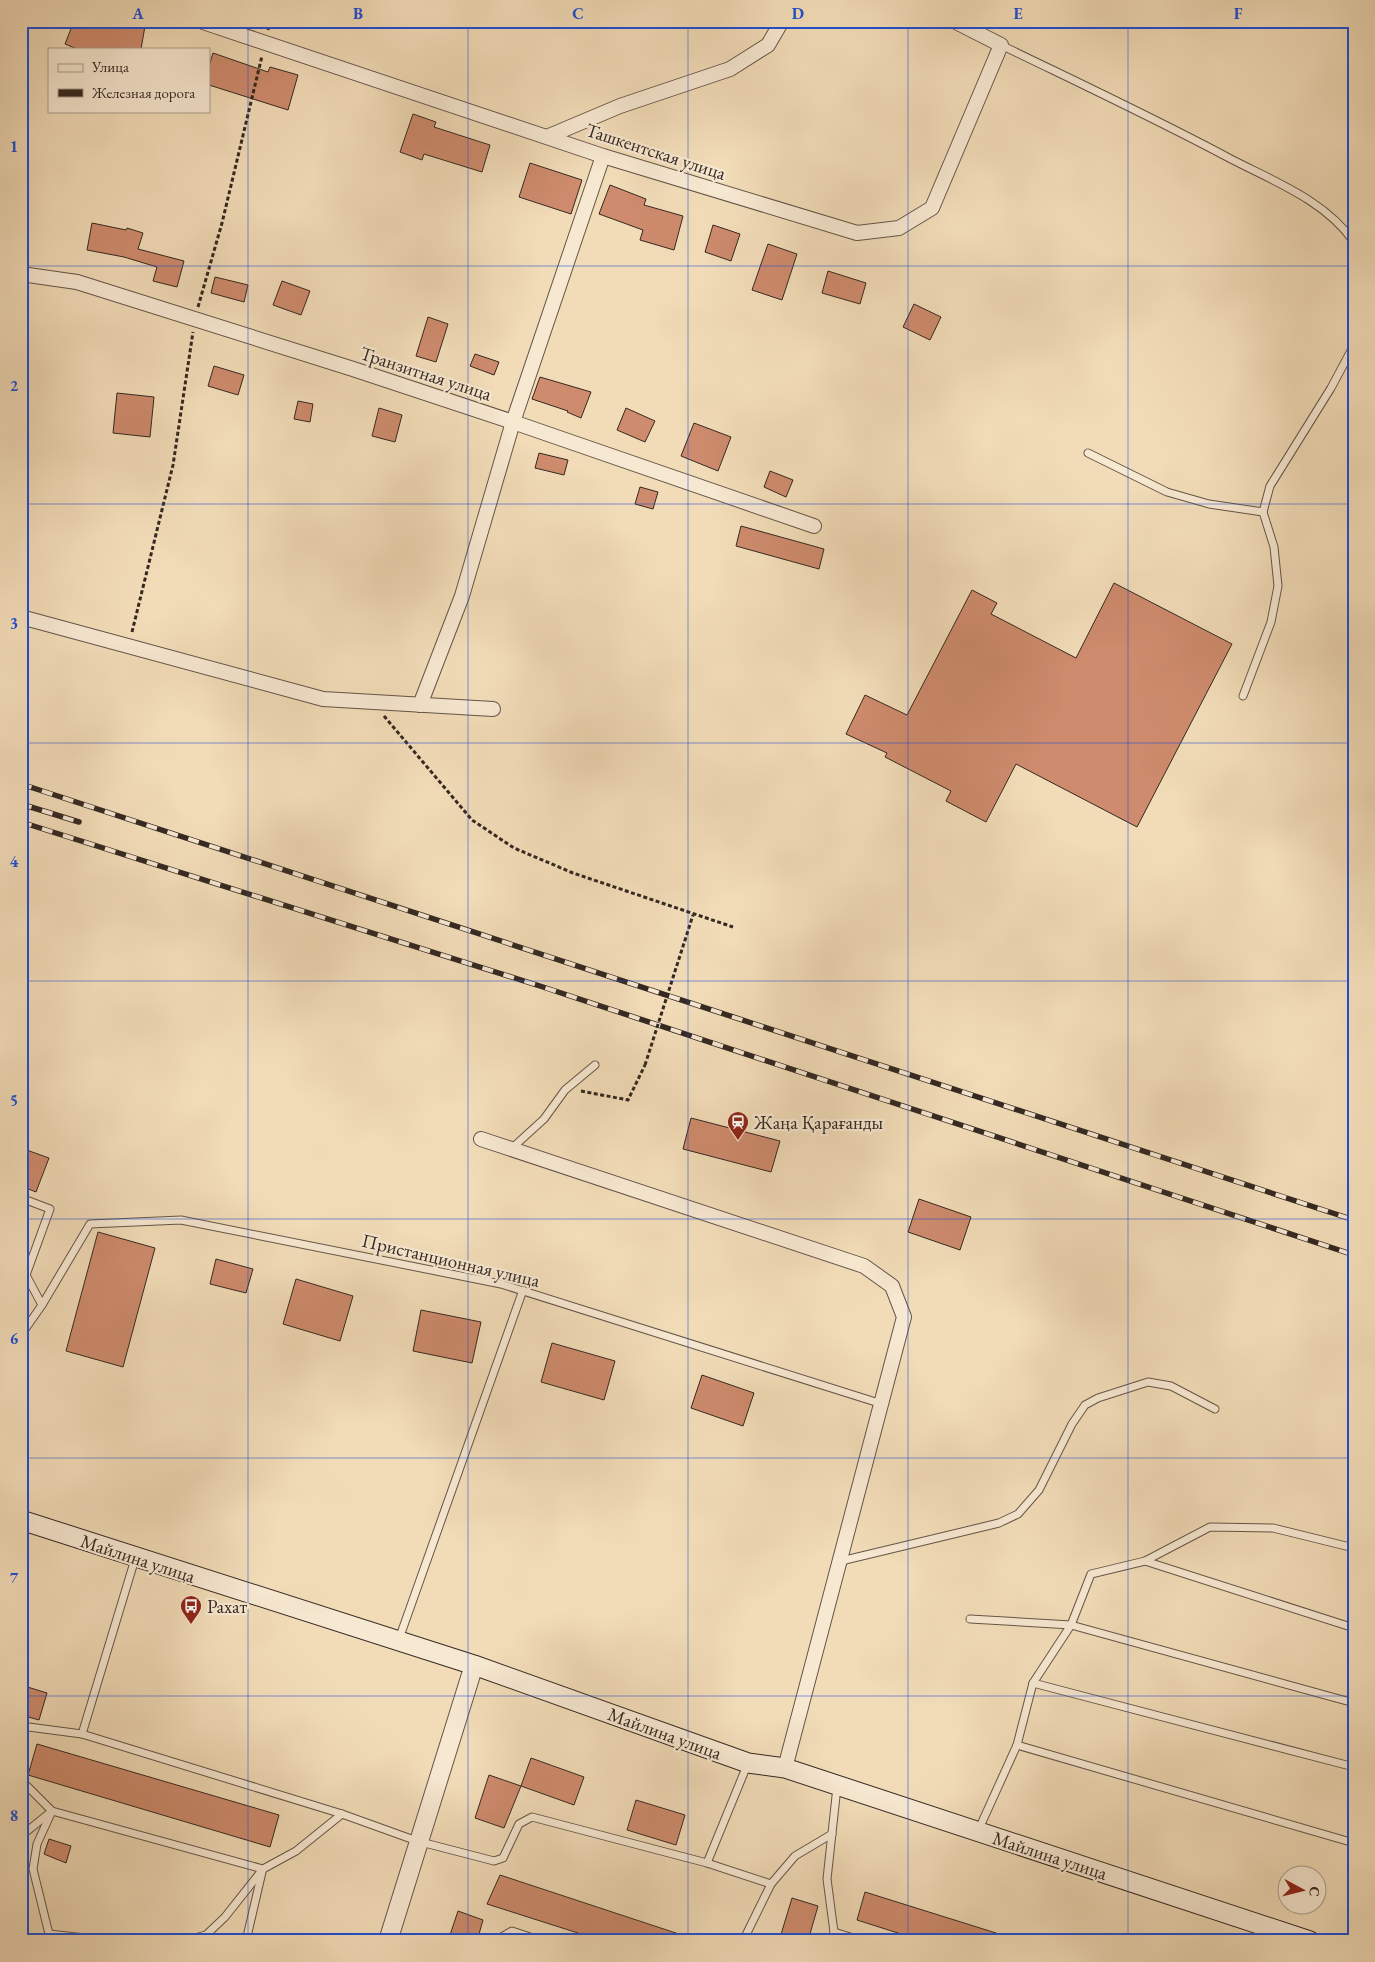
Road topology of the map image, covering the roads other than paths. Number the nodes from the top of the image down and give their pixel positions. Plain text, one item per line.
1 (200, 21) edge
2 (782, 21) edge
3 (954, 21) edge
4 (1001, 45) junction
5 (549, 136) junction
6 (603, 156) junction
7 (1354, 242) edge
8 (21, 274) edge
9 (1354, 345) edge
10 (513, 422) junction
11 (1088, 453) dead end
12 (1263, 512) junction
13 (814, 526) dead end
14 (21, 617) edge
15 (1243, 696) dead end
16 (420, 705) junction
17 (493, 709) dead end
18 (595, 1065) dead end
19 (481, 1139) dead end
20 (511, 1149) junction
21 (21, 1198) edge
22 (23, 1275) edge
23 (523, 1290) junction
24 (42, 1305) junction
25 (21, 1335) edge
26 (883, 1404) junction
27 (1215, 1409) dead end
28 (21, 1520) edge
29 (1354, 1548) edge
30 (136, 1558) junction
31 (1145, 1560) junction
32 (841, 1561) junction
33 (970, 1619) dead end
34 (1071, 1624) junction
35 (1354, 1628) edge
36 (398, 1642) junction
37 (474, 1665) junction
38 (1033, 1683) junction
39 (1354, 1703) edge
40 (22, 1726) edge
41 (82, 1734) junction
42 (21, 1735) edge
43 (1017, 1746) junction
44 (748, 1763) junction
45 (1354, 1767) edge
46 (785, 1768) junction
47 (21, 1780) edge
48 (837, 1786) junction
49 (52, 1811) junction
50 (342, 1814) junction
51 (978, 1831) junction
52 (832, 1834) junction
53 (21, 1836) edge
54 (418, 1841) junction
55 (1354, 1843) edge
56 (707, 1862) junction
57 (263, 1869) junction
58 (771, 1884) junction
59 (834, 1932) junction
60 (48, 1937) edge
61 (112, 1941) edge
62 (183, 1941) edge
63 (246, 1941) edge
64 (388, 1941) edge
65 (495, 1941) edge
66 (542, 1941) edge
67 (742, 1941) edge
68 (832, 1941) edge
69 (863, 1941) edge
70 (1310, 1941) edge

1 - 5 street, Ташкентская улица
2 - 5 street
3 - 4 street
4 - 6 street, Ташкентская улица
4 - 7 lane
5 - 6 street, Ташкентская улица
6 - 10 street
8 - 10 street, Транзитная улица
9 - 12 lane
10 - 13 street, Транзитная улица
10 - 16 street
11 - 12 lane
12 - 15 lane
14 - 16 street
16 - 17 street
18 - 20 lane
19 - 20 street
20 - 26 street
21 - 22 lane
22 - 24 lane
23 - 24 lane, Пристанционная улица
23 - 26 lane, Пристанционная улица
23 - 36 lane
24 - 25 lane
26 - 32 street
27 - 32 lane
28 - 30 main road, Майлина улица
29 - 31 lane
30 - 36 main road, Майлина улица
30 - 41 lane
31 - 34 lane
31 - 35 lane
32 - 46 street
33 - 34 lane
34 - 38 lane
34 - 39 lane
36 - 37 main road, Майлина улица
37 - 44 main road, Майлина улица
37 - 54 street
38 - 43 lane
38 - 45 lane
40 - 41 lane
40 - 42 lane
41 - 50 lane
43 - 51 lane
43 - 55 lane
44 - 46 main road, Майлина улица
44 - 56 lane
46 - 48 main road, Майлина улица
47 - 49 lane
48 - 51 main road, Майлина улица
48 - 52 lane
49 - 53 lane
49 - 57 lane
49 - 60 lane
50 - 54 lane
50 - 57 lane
51 - 70 main road, Майлина улица
52 - 58 lane
52 - 59 lane
54 - 56 lane
54 - 64 street
56 - 58 lane
57 - 62 lane
57 - 63 lane
58 - 67 lane
59 - 68 lane
59 - 69 lane
60 - 61 lane
65 - 66 lane

